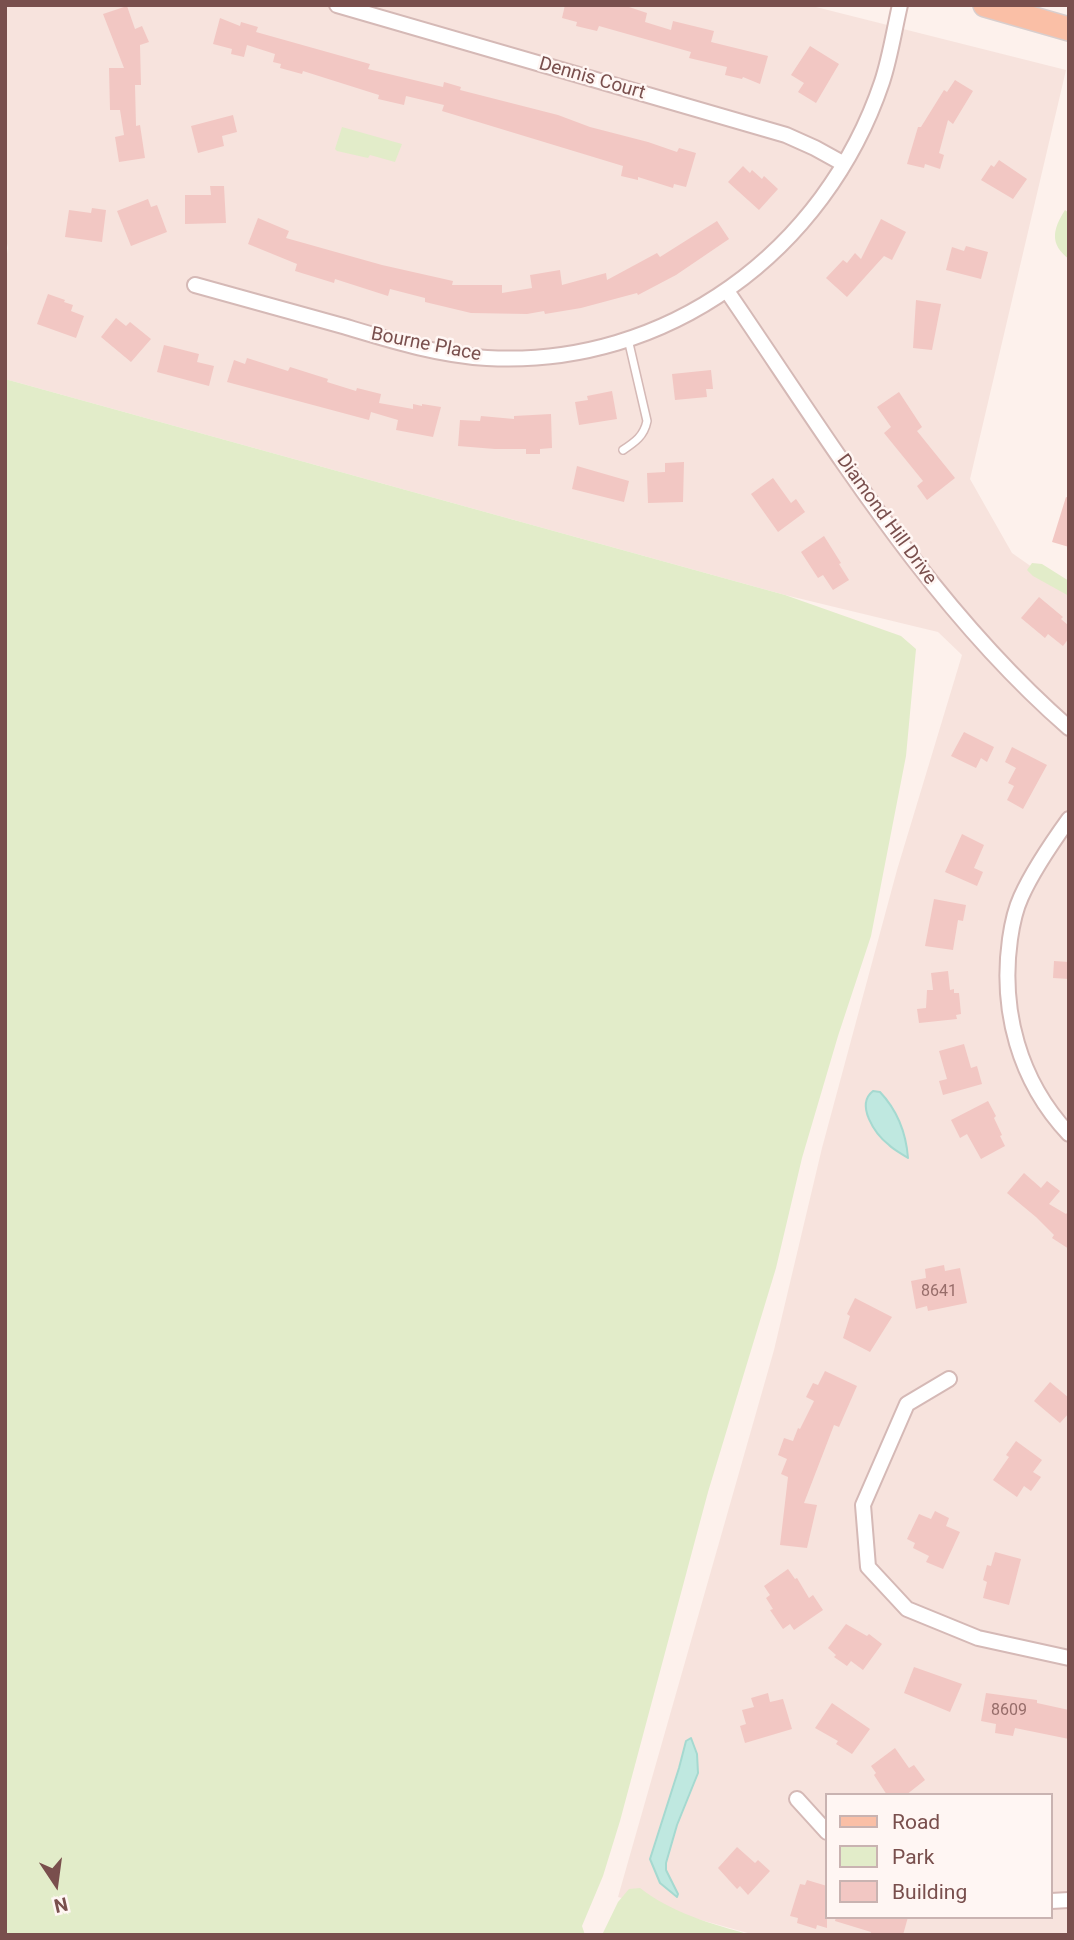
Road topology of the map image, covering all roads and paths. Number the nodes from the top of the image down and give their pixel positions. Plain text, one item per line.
1 (337, 5) edge
2 (900, 5) edge
3 (985, 5) edge
4 (1069, 29) edge
5 (844, 164) junction
6 (195, 285) dead end
7 (727, 291) junction
8 (628, 339) junction
9 (623, 450) dead end
10 (1069, 728) edge
11 (1069, 820) edge
12 (1069, 1134) edge
13 (949, 1378) dead end
14 (1069, 1658) edge
15 (797, 1799) dead end
16 (825, 1830) edge

1 - 5 street, Dennis Court
2 - 5 street, Bourne Place
3 - 4 main road
5 - 7 street, Bourne Place
6 - 8 street, Bourne Place
7 - 8 street, Bourne Place
7 - 10 street, Diamond Hill Drive
8 - 9 lane
11 - 12 street
13 - 14 street
15 - 16 street

